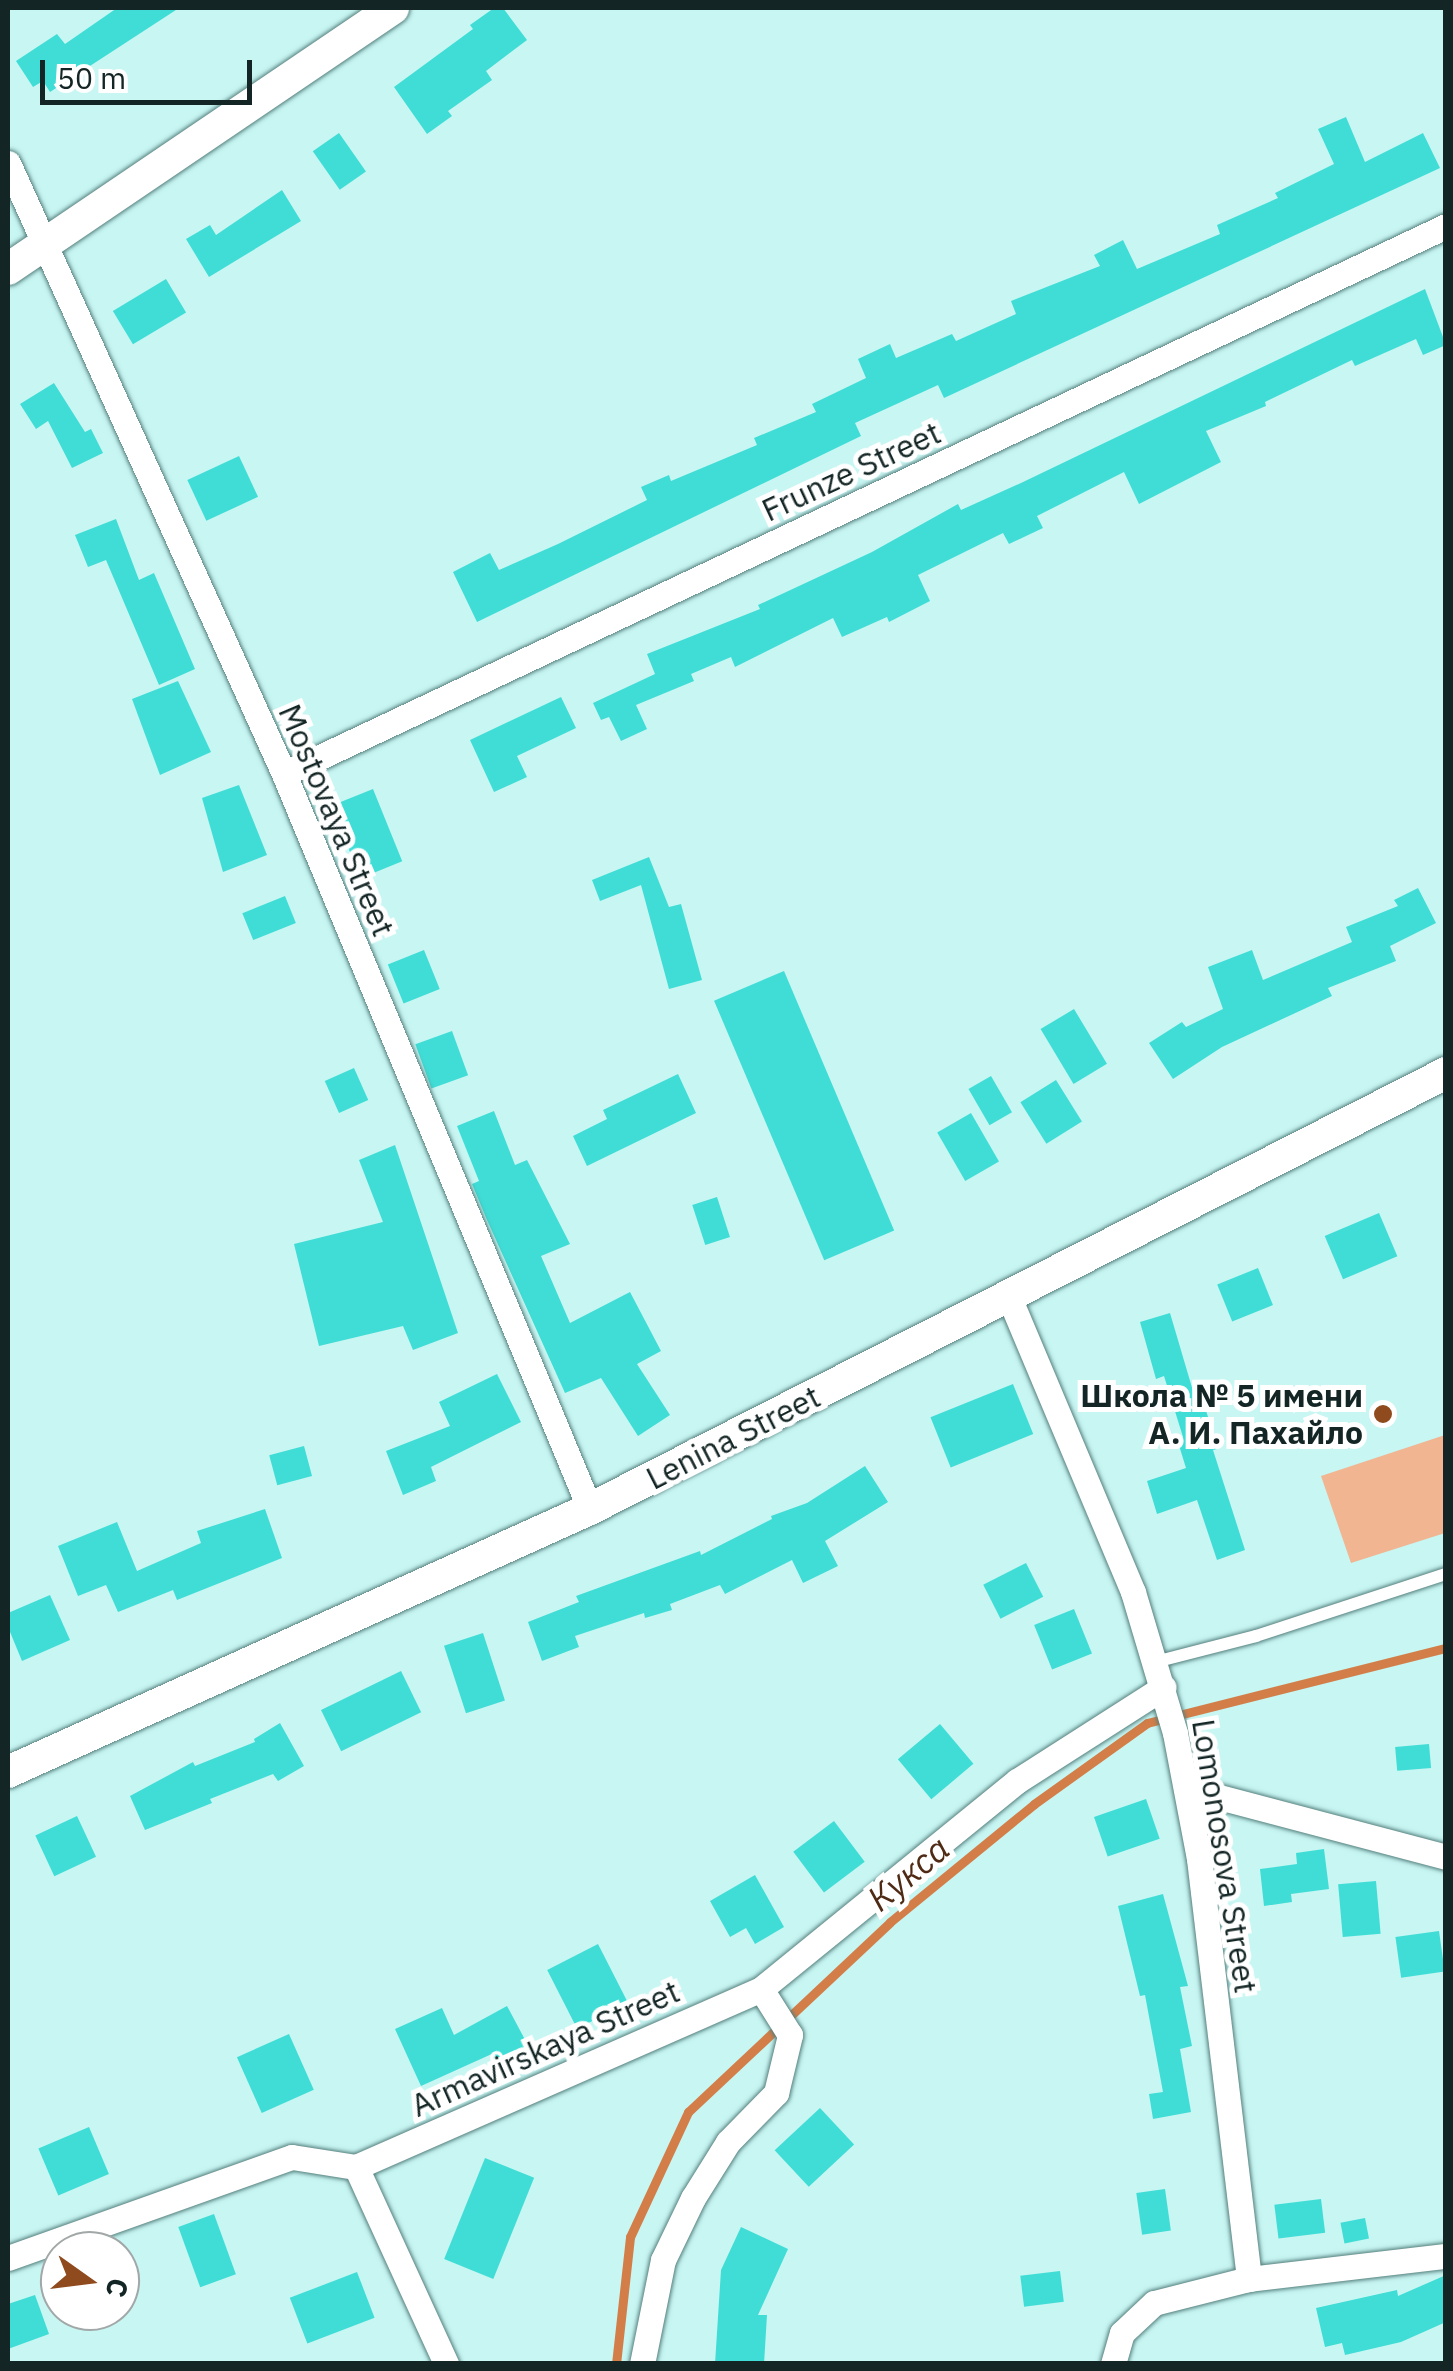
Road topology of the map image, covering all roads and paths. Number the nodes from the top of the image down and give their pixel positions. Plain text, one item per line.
1 (393, 8) edge
2 (8, 163) edge
3 (1446, 226) edge
4 (47, 246) junction
5 (8, 269) edge
6 (284, 774) junction
7 (1446, 1072) edge
8 (1010, 1298) junction
9 (590, 1509) junction
10 (1446, 1574) edge
11 (1155, 1662) junction
12 (1166, 1695) junction
13 (8, 1772) edge
14 (1189, 1789) junction
15 (1446, 1858) edge
16 (761, 1989) junction
17 (356, 2167) junction
18 (1446, 2256) edge
19 (8, 2258) edge
20 (1249, 2279) junction
21 (446, 2364) edge
22 (642, 2364) edge
23 (1113, 2364) edge

1 - 4 street
2 - 4 street, Mostovaya Street
3 - 6 street, Frunze Street
4 - 5 street
4 - 6 street, Mostovaya Street
6 - 9 street, Mostovaya Street
7 - 8 street, Lenina Street
8 - 9 street, Lenina Street
8 - 11 street, Lomonosova Street
9 - 13 street, Lenina Street
10 - 11 lane
11 - 12 street, Lomonosova Street
12 - 14 street, Lomonosova Street
12 - 16 street, Armavirskaya Street
14 - 15 street
14 - 20 street, Lomonosova Street
16 - 17 street, Armavirskaya Street
16 - 22 street
17 - 19 street
17 - 21 street
18 - 20 street
20 - 23 street

